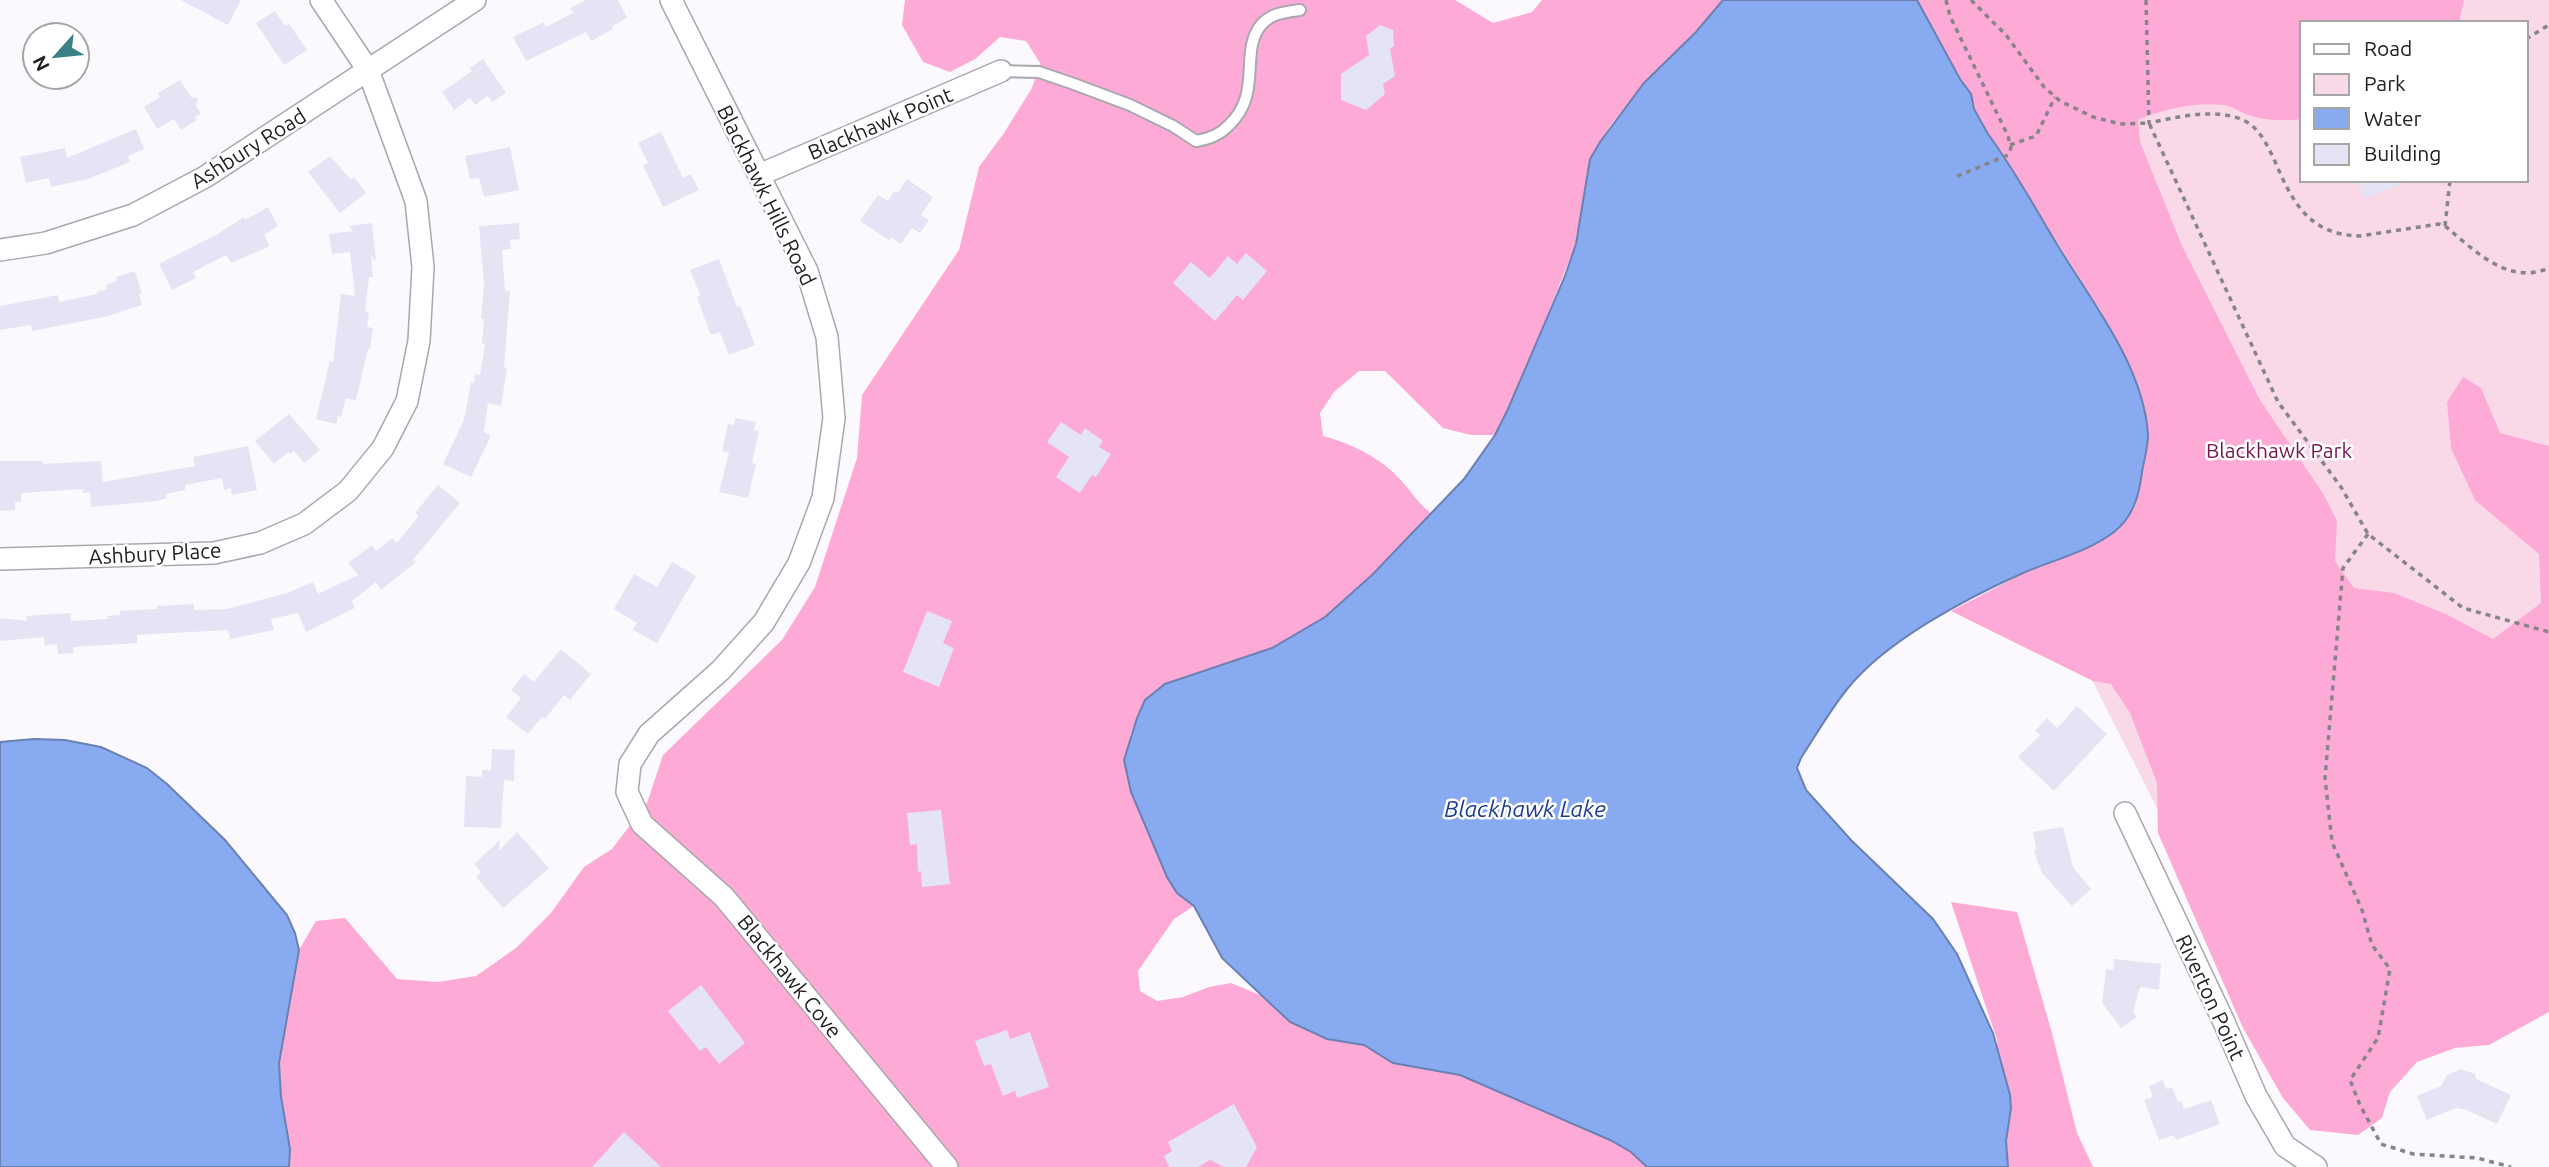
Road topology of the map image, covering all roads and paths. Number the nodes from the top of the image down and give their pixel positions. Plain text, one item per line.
1 (321, 0) edge
2 (475, 0) edge
3 (671, 0) edge
4 (1946, 0) edge
5 (1970, 0) edge
6 (2146, 0) edge
7 (1300, 10) dead end
8 (2549, 25) edge
9 (2528, 38) edge
10 (368, 70) junction
11 (1001, 71) joint
12 (2055, 97) junction
13 (2149, 123) junction
14 (2010, 145) junction
15 (759, 175) junction
16 (1955, 177) dead end
17 (2450, 182) edge
18 (2445, 226) junction
19 (0, 250) edge
20 (2549, 268) edge
21 (2368, 534) junction
22 (0, 559) edge
23 (2549, 632) edge
24 (627, 792) joint
25 (2125, 813) dead end
26 (947, 1167) edge
27 (2316, 1167) edge
28 (2511, 1167) edge

1 - 10 street, Ashbury Place
2 - 10 street, Ashbury Road
3 - 15 street, Blackhawk Hills Road
4 - 14 path
5 - 12 path
6 - 13 path
7 - 11 lane
8 - 9 path
10 - 19 street, Ashbury Road
10 - 22 street, Ashbury Place
11 - 15 street, Blackhawk Point
12 - 13 path
12 - 14 path
13 - 18 path
13 - 21 path
14 - 16 path
15 - 24 street, Blackhawk Hills Road
17 - 18 path
18 - 20 path
21 - 23 path
21 - 28 path
24 - 26 street, Blackhawk Cove
25 - 27 street, Riverton Point

